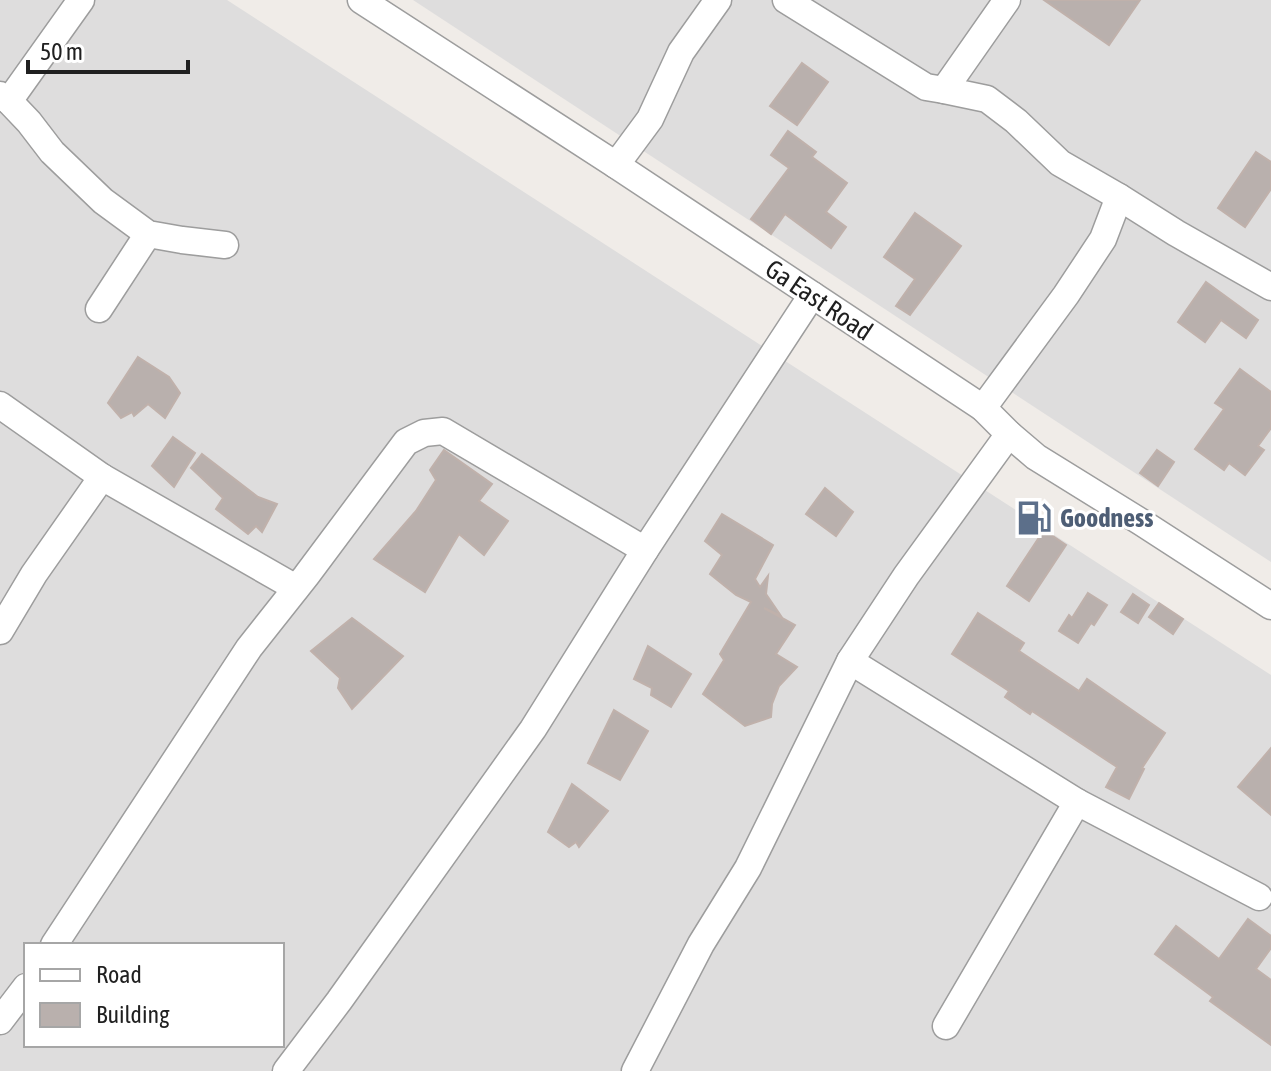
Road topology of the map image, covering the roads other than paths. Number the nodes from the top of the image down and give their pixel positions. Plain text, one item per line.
1 (81, 0) edge
2 (361, 0) edge
3 (718, 0) edge
4 (786, 0) edge
5 (1007, 0) edge
6 (944, 90) junction
7 (5, 98) edge
8 (616, 165) junction
9 (1119, 197) junction
10 (148, 234) junction
11 (225, 245) dead end
12 (1271, 287) edge
13 (812, 295) junction
14 (99, 309) dead end
15 (0, 405) edge
16 (983, 408) junction
17 (1009, 434) junction
18 (102, 477) junction
19 (645, 550) junction
20 (296, 588) junction
21 (1271, 606) edge
22 (0, 631) edge
23 (850, 661) junction
24 (1077, 802) junction
25 (1267, 894) edge
26 (55, 943) edge
27 (24, 990) edge
28 (0, 1021) edge
29 (946, 1026) dead end
30 (286, 1071) edge
31 (635, 1071) edge

1 - 7 street
2 - 8 street, Ga East Road
3 - 8 street
4 - 6 street
5 - 6 street
6 - 9 street
7 - 10 street
8 - 13 street, Ga East Road
9 - 12 street
9 - 16 street
10 - 11 street
10 - 14 street
13 - 16 street, Ga East Road
13 - 19 street
15 - 18 street
16 - 17 street, Ga East Road
17 - 21 street, Ga East Road
17 - 23 street
18 - 20 street
18 - 22 street
19 - 20 street
19 - 30 street
20 - 26 street
23 - 24 street
23 - 31 street
24 - 25 street
24 - 29 street
27 - 28 street

